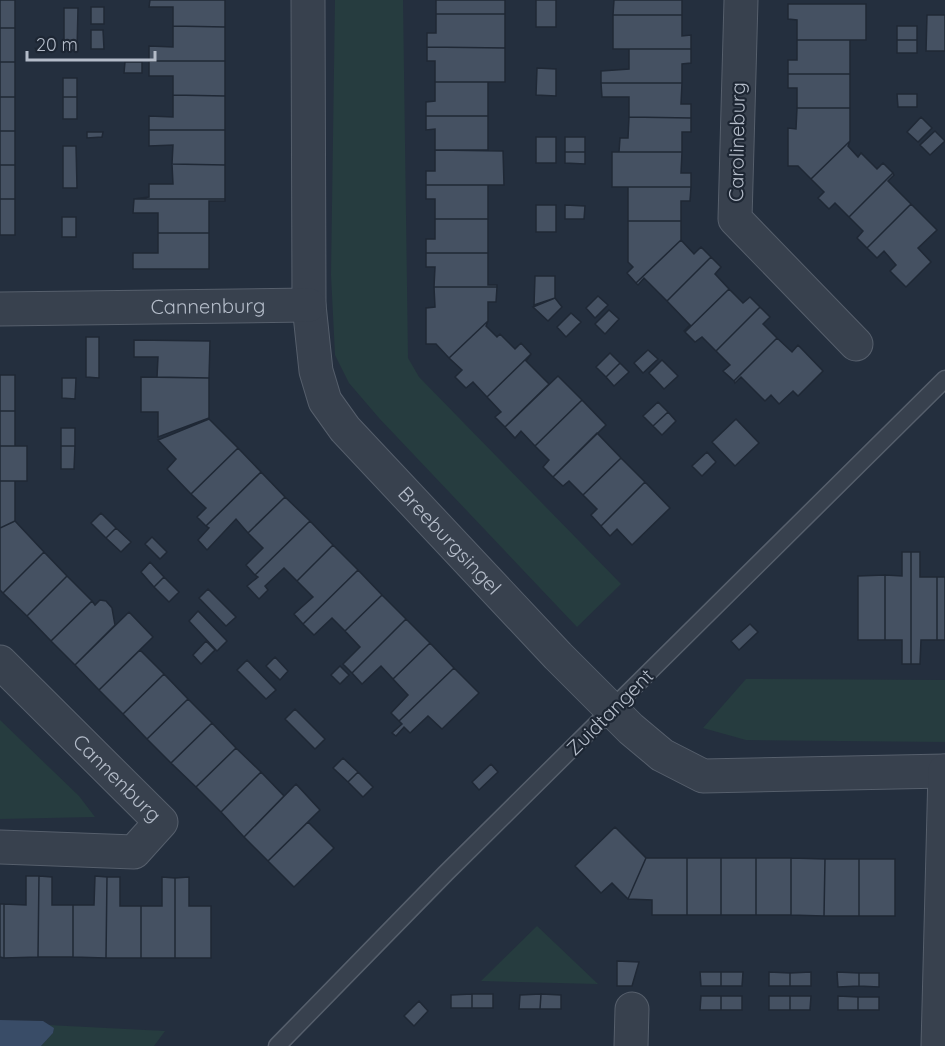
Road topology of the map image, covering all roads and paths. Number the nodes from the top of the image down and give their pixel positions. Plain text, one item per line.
1 (308, 0) edge
2 (741, 0) edge
3 (309, 305) junction
4 (0, 309) edge
5 (856, 344) dead end
6 (945, 379) edge
7 (0, 662) edge
8 (612, 710) junction
9 (945, 771) edge
10 (0, 847) edge
11 (632, 1009) dead end
12 (277, 1046) edge
13 (631, 1046) edge
14 (938, 1046) edge

1 - 3 street, Breeburgsingel
2 - 5 street, Carolineburg
3 - 4 street, Cannenburg
3 - 8 street, Breeburgsingel
6 - 8 lane, Zuidtangent
7 - 10 street, Cannenburg
8 - 9 street, Breeburgsingel
8 - 12 lane, Zuidtangent
9 - 14 street
11 - 13 street

